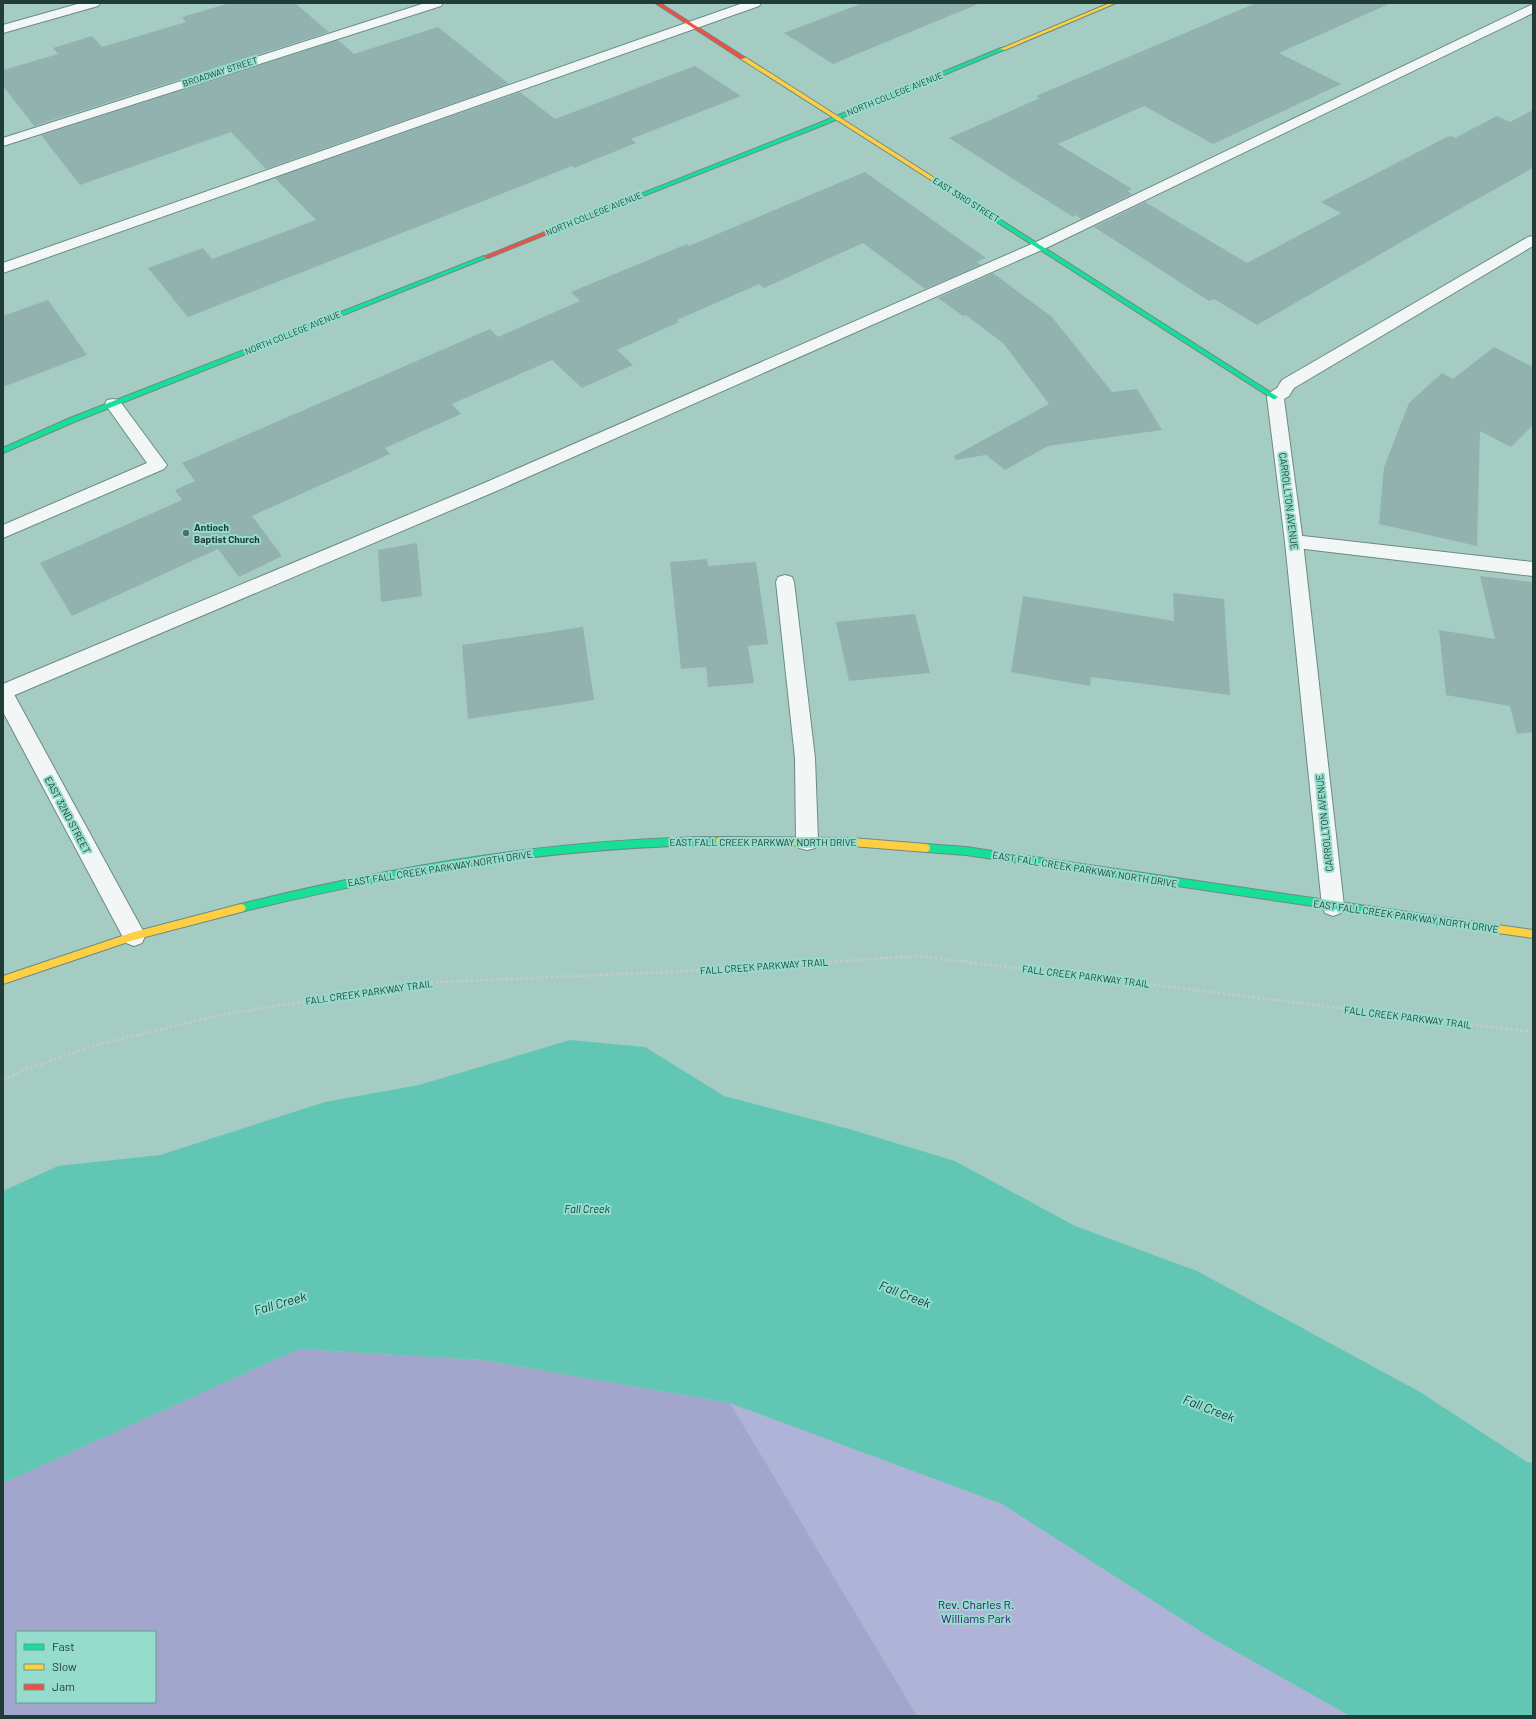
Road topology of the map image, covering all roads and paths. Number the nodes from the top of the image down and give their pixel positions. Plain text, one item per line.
1 (94, 3) edge
2 (437, 3) edge
3 (657, 3) edge
4 (755, 3) edge
5 (1114, 3) edge
6 (1533, 8) edge
7 (692, 25) junction
8 (3, 30) edge
9 (837, 118) junction
10 (3, 142) edge
11 (1533, 240) edge
12 (1038, 246) junction
13 (3, 268) edge
14 (1275, 397) junction
15 (113, 404) junction
16 (72, 420) junction
17 (3, 442) edge
18 (3, 451) edge
19 (3, 532) edge
20 (1294, 542) junction
21 (1533, 569) edge
22 (785, 582) dead end
23 (3, 692) edge
24 (807, 841) junction
25 (1333, 906) junction
26 (1533, 934) edge
27 (134, 936) junction
28 (3, 980) edge
29 (1533, 1032) edge
30 (3, 1080) edge

1 - 8 street
2 - 10 street, BROADWAY STREET
3 - 7 main road, EAST 33RD STREET
4 - 7 street
5 - 9 main road, NORTH COLLEGE AVENUE
6 - 12 street
7 - 9 main road, EAST 33RD STREET
7 - 13 street
9 - 12 main road, EAST 33RD STREET
9 - 15 main road, NORTH COLLEGE AVENUE
11 - 14 street
12 - 14 main road, EAST 33RD STREET
12 - 23 street
14 - 20 street, CARROLLTON AVENUE
15 - 16 main road, NORTH COLLEGE AVENUE
15 - 19 street
16 - 17 main road, NORTH COLLEGE AVENUE
16 - 18 main road, NORTH COLLEGE AVENUE
20 - 21 street
20 - 25 street, CARROLLTON AVENUE
22 - 24 street
23 - 27 street, EAST 32ND STREET
24 - 25 main road, EAST FALL CREEK PARKWAY NORTH DRIVE
24 - 27 main road, EAST FALL CREEK PARKWAY NORTH DRIVE
25 - 26 main road, EAST FALL CREEK PARKWAY NORTH DRIVE
27 - 28 main road, EAST FALL CREEK PARKWAY NORTH DRIVE
29 - 30 path, FALL CREEK PARKWAY TRAIL

